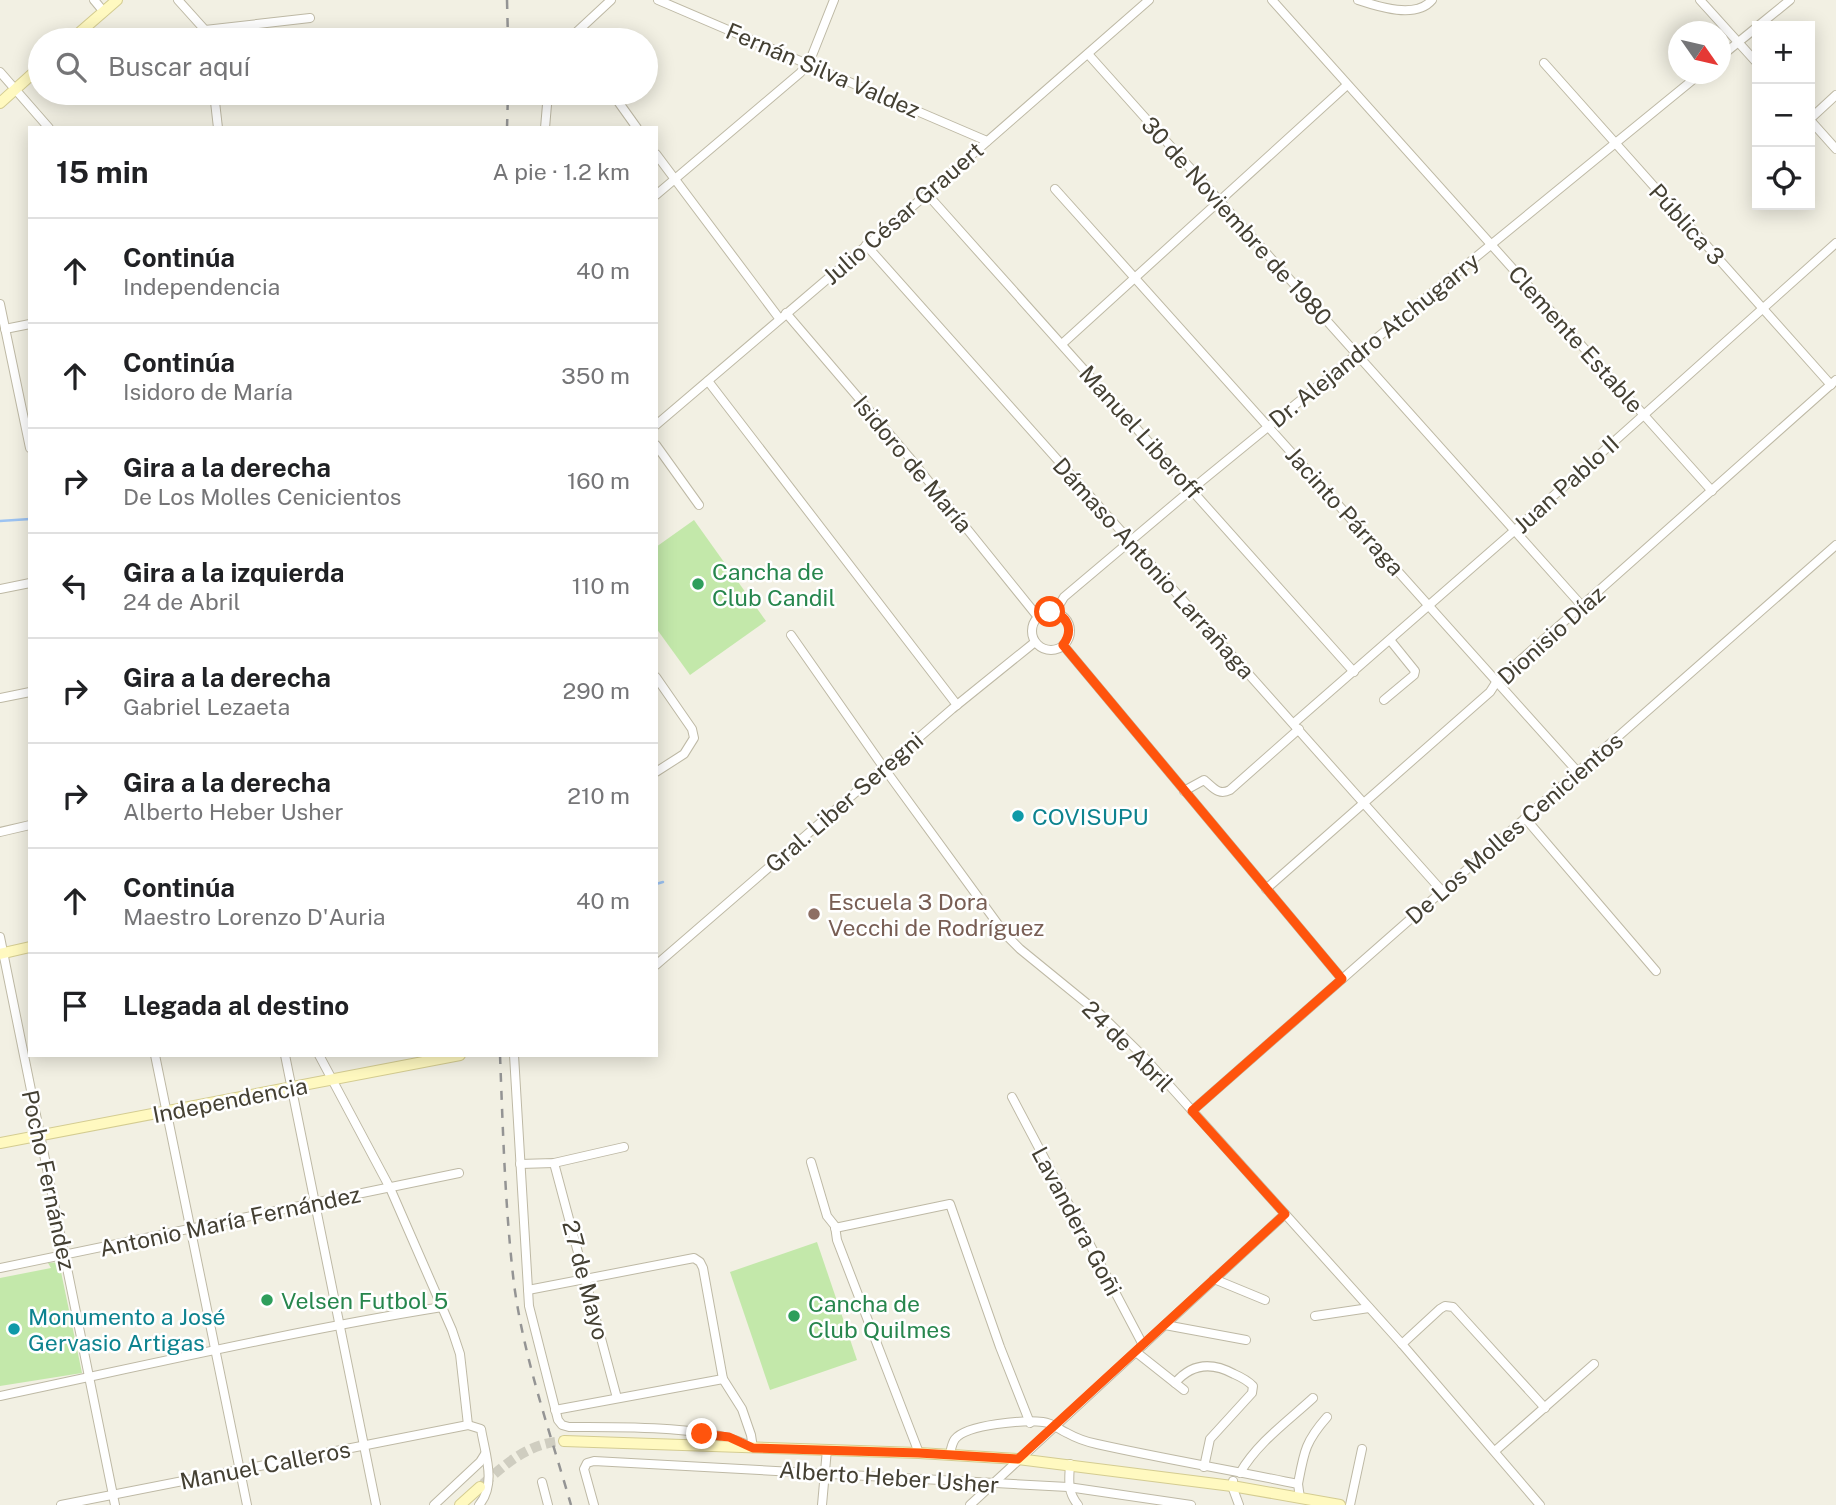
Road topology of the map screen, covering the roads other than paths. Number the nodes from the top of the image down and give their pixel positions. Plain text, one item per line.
1 (94, 0) edge
2 (117, 0) edge
3 (178, 0) edge
4 (611, 0) edge
5 (658, 0) edge
6 (834, 0) edge
7 (1150, 0) edge
8 (1272, 0) edge
9 (1358, 0) edge
10 (1432, 0) edge
11 (1700, 0) edge
12 (1790, 0) edge
13 (1387, 3) edge
14 (104, 12) junction
15 (310, 18) dead end
16 (1763, 21) edge
17 (85, 28) edge
18 (203, 28) edge
19 (222, 28) edge
20 (582, 28) edge
21 (1752, 30) edge
22 (1738, 42) junction
23 (1731, 48) edge
24 (1088, 54) junction
25 (1752, 57) edge
26 (808, 63) junction
27 (1544, 63) dead end
28 (0, 72) edge
29 (28, 78) edge
30 (1688, 84) edge
31 (1347, 85) junction
32 (15, 89) junction
33 (1836, 96) edge
34 (0, 103) edge
35 (28, 104) edge
36 (29, 105) edge
37 (215, 105) edge
38 (547, 105) edge
39 (621, 105) edge
40 (1815, 115) edge
41 (1815, 125) edge
42 (47, 126) edge
43 (218, 126) edge
44 (545, 126) edge
45 (636, 126) edge
46 (987, 141) junction
47 (1615, 143) junction
48 (1836, 149) edge
49 (658, 157) edge
50 (675, 179) junction
51 (1055, 189) dead end
52 (658, 193) edge
53 (927, 194) junction
54 (1219, 202) junction
55 (1836, 243) edge
56 (1492, 244) junction
57 (866, 245) junction
58 (1135, 278) junction
59 (0, 303) edge
60 (1762, 309) junction
61 (782, 316) junction
62 (28, 324) edge
63 (5, 329) junction
64 (1062, 344) junction
65 (1356, 355) junction
66 (708, 381) junction
67 (1834, 383) edge
68 (1643, 415) junction
69 (658, 422) edge
70 (1269, 426) junction
71 (28, 438) edge
72 (658, 448) edge
73 (1192, 489) junction
74 (1712, 491) junction
75 (699, 505) dead end
76 (1514, 531) junction
77 (1129, 542) junction
78 (1836, 545) edge
79 (28, 583) edge
80 (0, 589) edge
81 (1430, 605) junction
82 (1583, 607) junction
83 (1055, 612) junction
84 (1038, 617) junction
85 (791, 635) dead end
86 (1390, 640) junction
87 (1035, 642) junction
88 (1063, 645) junction
89 (1354, 671) junction
90 (658, 680) edge
91 (1497, 681) junction
92 (28, 692) edge
93 (0, 698) edge
94 (1384, 700) dead end
95 (957, 705) junction
96 (1297, 726) junction
97 (884, 768) junction
98 (658, 771) edge
99 (1577, 771) junction
100 (1184, 791) junction
101 (1364, 803) junction
102 (1525, 818) junction
103 (28, 825) edge
104 (0, 832) edge
105 (1266, 889) junction
106 (1442, 891) junction
107 (0, 937) edge
108 (28, 947) edge
109 (1, 954) edge
110 (658, 963) edge
111 (1656, 971) dead end
112 (1342, 979) junction
113 (155, 1057) edge
114 (285, 1057) edge
115 (320, 1057) edge
116 (440, 1057) edge
117 (514, 1057) edge
118 (409, 1060) edge
119 (332, 1080) junction
120 (290, 1088) junction
121 (1012, 1097) dead end
122 (166, 1111) junction
123 (1192, 1111) junction
124 (39, 1136) junction
125 (0, 1143) edge
126 (624, 1147) dead end
127 (554, 1163) junction
128 (811, 1163) dead end
129 (520, 1164) junction
130 (459, 1173) dead end
131 (390, 1188) junction
132 (316, 1203) junction
133 (1285, 1214) junction
134 (835, 1228) junction
135 (190, 1229) junction
136 (65, 1255) junction
137 (0, 1268) edge
138 (586, 1279) junction
139 (1214, 1279) junction
140 (528, 1290) junction
141 (1265, 1300) dead end
142 (442, 1307) junction
143 (1369, 1308) junction
144 (1315, 1316) dead end
145 (338, 1324) junction
146 (1164, 1325) junction
147 (1246, 1340) dead end
148 (1402, 1344) junction
149 (1143, 1345) junction
150 (214, 1349) junction
151 (1136, 1352) junction
152 (1594, 1364) dead end
153 (88, 1378) junction
154 (723, 1379) junction
155 (1175, 1383) junction
156 (1184, 1390) dead end
157 (0, 1396) edge
158 (617, 1398) junction
159 (1313, 1398) dead end
160 (1545, 1408) junction
161 (555, 1410) junction
162 (1327, 1417) dead end
163 (1031, 1423) junction
164 (468, 1424) junction
165 (1055, 1425) junction
166 (564, 1441) tunnel mouth
167 (363, 1446) junction
168 (753, 1448) junction
169 (1362, 1448) dead end
170 (827, 1449) junction
171 (1495, 1451) junction
172 (919, 1453) junction
173 (485, 1454) junction
174 (950, 1454) junction
175 (1018, 1459) junction
176 (1070, 1464) junction
177 (1205, 1467) junction
178 (239, 1470) junction
179 (825, 1472) junction
180 (1238, 1473) junction
181 (542, 1482) dead end
182 (993, 1484) junction
183 (1298, 1484) junction
184 (1232, 1486) junction
185 (480, 1487) tunnel mouth
186 (1068, 1487) junction
187 (113, 1495) junction
188 (1300, 1498) junction
189 (1333, 1504) edge
190 (61, 1505) edge
191 (115, 1505) edge
192 (247, 1505) edge
193 (376, 1505) edge
194 (434, 1505) edge
195 (460, 1505) edge
196 (479, 1505) edge
197 (548, 1505) edge
198 (594, 1505) edge
199 (822, 1505) edge
200 (970, 1505) edge
201 (1078, 1505) edge
202 (1191, 1505) edge
203 (1239, 1505) edge
204 (1350, 1505) edge
205 (1540, 1505) edge

1 - 14 street
2 - 14 street
3 - 18 street
4 - 20 street
5 - 26 street, Fernán Silva Valdez
6 - 26 street
7 - 24 street, Julio César Grauert
8 - 31 street, Clemente Estable
9 - 13 street
10 - 13 street
11 - 22 street
12 - 16 street
14 - 17 street
15 - 19 street
21 - 22 street
22 - 23 street
22 - 25 street
24 - 46 street, Julio César Grauert
24 - 54 street, 30 de Noviembre de 1980
26 - 46 street, Fernán Silva Valdez
26 - 50 street
27 - 47 street, Pública 3
28 - 32 street
29 - 32 street
30 - 47 street, Dr. Alejandro Atchugarry
31 - 54 street
31 - 56 street, Clemente Estable
32 - 34 street
32 - 35 street
33 - 40 street
36 - 42 street
37 - 43 street
38 - 44 street
39 - 45 street
41 - 48 street
46 - 53 street, Julio César Grauert
47 - 56 street, Dr. Alejandro Atchugarry
47 - 60 street, Pública 3
49 - 50 street, Isidoro de María
50 - 52 street
50 - 61 street, Isidoro de María
51 - 58 street, Jacinto Párraga
53 - 57 street, Julio César Grauert
53 - 64 street, Manuel Liberoff
54 - 58 street
54 - 65 street, 30 de Noviembre de 1980
55 - 60 street, Juan Pablo II
56 - 65 street, Dr. Alejandro Atchugarry
56 - 68 street, Clemente Estable
57 - 61 street, Julio César Grauert
57 - 77 street, Dámaso Antonio Larrañaga
58 - 64 street
58 - 70 street, Jacinto Párraga
59 - 63 street
60 - 67 street, Pública 3
60 - 68 street, Juan Pablo II
61 - 66 street, Julio César Grauert
61 - 84 street, Isidoro de María
62 - 63 street
63 - 71 street
64 - 73 street, Manuel Liberoff
65 - 70 street, Dr. Alejandro Atchugarry
65 - 76 street, 30 de Noviembre de 1980
66 - 69 street, Julio César Grauert
66 - 95 street
67 - 74 street, Dionisio Díaz
68 - 74 street, Clemente Estable
68 - 76 street, Juan Pablo II
70 - 73 street, Dr. Alejandro Atchugarry
70 - 81 street, Jacinto Párraga
72 - 75 street
73 - 77 street, Dr. Alejandro Atchugarry
73 - 89 street, Manuel Liberoff
74 - 82 street, Dionisio Díaz
76 - 81 street, Juan Pablo II
76 - 82 street, 30 de Noviembre de 1980
77 - 83 street, Dr. Alejandro Atchugarry
77 - 96 street, Dámaso Antonio Larrañaga
78 - 99 street, De Los Molles Cenicientos
79 - 80 street
81 - 86 street, Juan Pablo II
81 - 91 street, Jacinto Párraga
82 - 91 street, Dionisio Díaz
83 - 84 street
83 - 88 street
84 - 87 street
85 - 97 street, 24 de Abril
86 - 89 street, Juan Pablo II
86 - 94 street
87 - 88 street
87 - 95 street, Gral. Liber Seregni
88 - 100 street
89 - 96 street, Juan Pablo II
90 - 98 street
91 - 99 street, Jacinto Párraga
91 - 101 street, Dionisio Díaz
92 - 93 street
95 - 97 street, Gral. Liber Seregni
96 - 100 street, Juan Pablo II
96 - 101 street, Dámaso Antonio Larrañaga
97 - 110 street, Gral. Liber Seregni
97 - 123 street, 24 de Abril
99 - 102 street, De Los Molles Cenicientos
100 - 105 street
101 - 105 street, Dionisio Díaz
101 - 106 street, Dámaso Antonio Larrañaga
102 - 106 street, De Los Molles Cenicientos
102 - 111 street
103 - 104 street
105 - 112 street
106 - 112 street, De Los Molles Cenicientos
107 - 109 street, Pocho Fernández
108 - 109 street
109 - 124 street, Pocho Fernández
112 - 123 street, De Los Molles Cenicientos
113 - 122 street
114 - 120 street
115 - 119 street
116 - 118 street, Independencia
117 - 129 street
118 - 119 street, Independencia
119 - 120 street, Independencia
119 - 131 street
120 - 122 street, Independencia
120 - 132 street
121 - 149 street, Lavandera Goñi
122 - 124 street, Independencia
122 - 135 street
123 - 133 street, 24 de Abril
124 - 125 street, Independencia
124 - 136 street, Pocho Fernández
126 - 127 street
127 - 129 street
127 - 138 street, 27 de Mayo
128 - 134 street
129 - 140 street
130 - 131 street, Antonio María Fernández
131 - 132 street, Antonio María Fernández
131 - 142 street
132 - 135 street, Antonio María Fernández
132 - 145 street
133 - 139 street
133 - 143 street, 24 de Abril
134 - 163 street
134 - 172 street
135 - 136 street, Antonio María Fernández
135 - 150 street
136 - 137 street, Antonio María Fernández
136 - 153 street, Pocho Fernández
138 - 140 street
138 - 154 street
138 - 158 street, 27 de Mayo
139 - 141 street
139 - 146 street
140 - 161 street
142 - 145 street
142 - 164 street
143 - 144 street
143 - 148 street, 24 de Abril
145 - 150 street
145 - 167 street
146 - 147 street
146 - 149 street
148 - 160 street
148 - 171 street, 24 de Abril
149 - 151 street
150 - 153 street
150 - 178 street
151 - 155 street
151 - 165 street
152 - 160 street
153 - 157 street
153 - 187 street, Pocho Fernández
154 - 158 street
154 - 168 street
155 - 156 street
155 - 177 street
158 - 161 street
159 - 180 street
160 - 171 street
161 - 168 street
162 - 183 street
163 - 165 street
163 - 174 street
164 - 167 street, Manuel Calleros
164 - 173 street
165 - 175 street
165 - 177 street
166 - 168 street, Alberto Heber Usher
167 - 178 street, Manuel Calleros
167 - 193 street
168 - 170 street, Alberto Heber Usher
169 - 204 street
170 - 172 street, Alberto Heber Usher
170 - 179 street
171 - 205 street, 24 de Abril
172 - 174 street, Alberto Heber Usher
173 - 194 street
173 - 196 street
174 - 175 street, Alberto Heber Usher
175 - 176 street, Alberto Heber Usher
175 - 182 street
176 - 184 street, Alberto Heber Usher
176 - 186 street
177 - 180 street
178 - 187 street, Manuel Calleros
178 - 192 street
179 - 182 street, Alberto Heber Usher
179 - 198 street, Alberto Heber Usher
179 - 199 street
180 - 183 street
180 - 184 street
181 - 197 street
182 - 186 street, Alberto Heber Usher
182 - 200 street
183 - 188 street
184 - 188 street, Alberto Heber Usher
184 - 203 street
185 - 195 street
186 - 201 street
186 - 202 street, Alberto Heber Usher
187 - 190 street, Manuel Calleros
187 - 191 street, Pocho Fernández
188 - 189 street, Alberto Heber Usher

